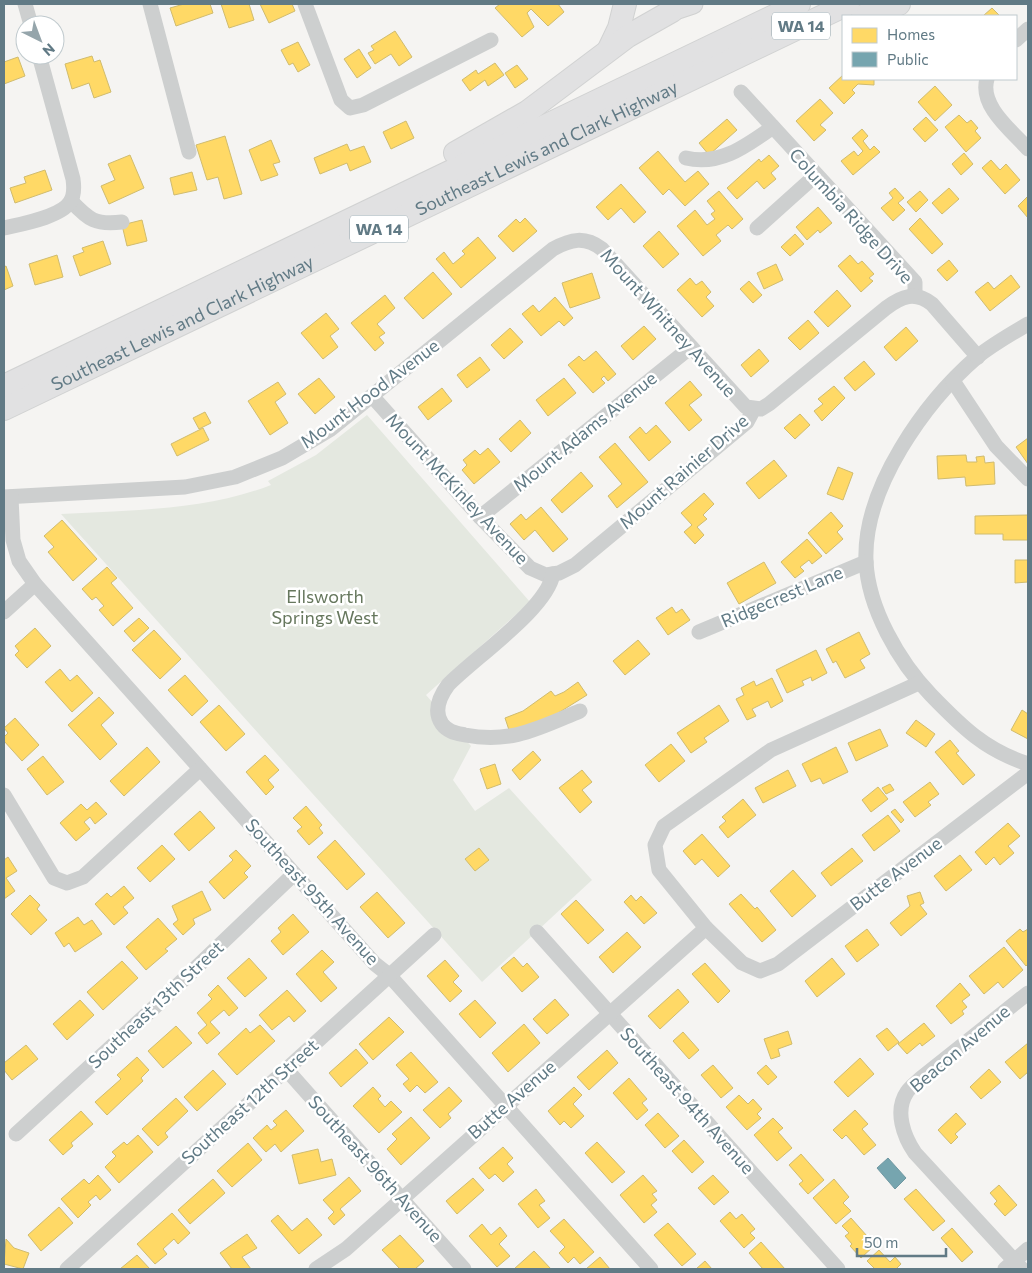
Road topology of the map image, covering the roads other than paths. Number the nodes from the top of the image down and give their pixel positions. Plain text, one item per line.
1 (150, 4) edge
2 (305, 4) edge
3 (625, 4) edge
4 (693, 4) edge
5 (800, 4) edge
6 (848, 4) edge
7 (899, 4) edge
8 (667, 8) edge
9 (866, 15) edge
10 (842, 23) edge
11 (1028, 29) edge
12 (1017, 39) edge
13 (491, 40) dead end
14 (755, 48) junction
15 (608, 52) junction
16 (42, 65) edge
17 (987, 80) edge
18 (741, 92) dead end
19 (773, 127) junction
20 (1028, 149) edge
21 (189, 152) dead end
22 (686, 158) dead end
23 (816, 175) junction
24 (71, 201) junction
25 (377, 206) junction
26 (122, 222) dead end
27 (4, 228) edge
28 (757, 228) dead end
29 (581, 239) joint
30 (915, 296) junction
31 (1028, 324) edge
32 (690, 347) junction
33 (978, 357) junction
34 (953, 381) junction
35 (4, 386) edge
36 (372, 396) junction
37 (4, 409) edge
38 (754, 409) junction
39 (1028, 479) edge
40 (8, 497) edge
41 (480, 517) junction
42 (866, 562) junction
43 (549, 575) junction
44 (35, 584) junction
45 (4, 612) edge
46 (699, 632) dead end
47 (919, 683) junction
48 (580, 711) dead end
49 (1028, 764) edge
50 (200, 769) junction
51 (1028, 773) edge
52 (4, 795) edge
53 (294, 874) junction
54 (706, 928) junction
55 (537, 932) dead end
56 (434, 934) dead end
57 (389, 975) junction
58 (1028, 993) edge
59 (609, 1014) junction
60 (286, 1069) junction
61 (505, 1107) junction
62 (16, 1134) dead end
63 (401, 1198) junction
64 (1028, 1248) edge
65 (1014, 1266) edge
66 (67, 1269) edge
67 (316, 1269) edge
68 (464, 1269) edge
69 (651, 1269) edge
70 (838, 1269) edge

1 - 21 street
2 - 13 street
3 - 15 highway
4 - 8 main road
5 - 25 highway, Southeast Lewis and Clark Highway / WA 14
6 - 14 highway, Southeast Lewis and Clark Highway / WA 14
7 - 9 highway
8 - 15 highway
10 - 14 highway
11 - 12 street
14 - 37 highway, Southeast Lewis and Clark Highway / WA 14
15 - 25 highway
16 - 24 street
17 - 20 street
18 - 19 street, Columbia Ridge Drive
19 - 22 street
19 - 23 street, Columbia Ridge Drive
23 - 28 street
23 - 30 street, Columbia Ridge Drive
24 - 26 street
24 - 27 street
25 - 35 highway, Southeast Lewis and Clark Highway / WA 14
29 - 32 street, Mount Whitney Avenue
29 - 36 street, Mount Hood Avenue
30 - 33 street, Columbia Ridge Drive
30 - 38 street, Mount Rainier Drive
31 - 33 street
32 - 38 street, Mount Whitney Avenue
32 - 41 street, Mount Adams Avenue
33 - 34 street
34 - 39 street
34 - 42 street
36 - 40 street, Mount Hood Avenue
36 - 41 street, Mount McKinley Avenue
38 - 43 street, Mount Rainier Drive
40 - 44 street, Southeast 95th Avenue
41 - 43 street, Mount McKinley Avenue
42 - 46 street, Ridgecrest Lane
42 - 47 street
43 - 48 street
44 - 45 street
44 - 50 street, Southeast 95th Avenue
47 - 49 street
47 - 54 street
50 - 52 street
50 - 53 street, Southeast 95th Avenue
51 - 54 street, Butte Avenue
53 - 57 street, Southeast 95th Avenue
53 - 62 street, Southeast 13th Street
54 - 59 street, Butte Avenue
55 - 59 street, Southeast 94th Avenue
56 - 57 street, Southeast 12th Street
57 - 60 street, Southeast 12th Street
57 - 61 street, Southeast 95th Avenue
58 - 65 street, Beacon Avenue
59 - 61 street, Butte Avenue
59 - 70 street, Southeast 94th Avenue
60 - 63 street, Southeast 96th Avenue
60 - 66 street, Southeast 12th Street
61 - 63 street, Butte Avenue
61 - 69 street, Southeast 95th Avenue
63 - 67 street, Butte Avenue
63 - 68 street, Southeast 96th Avenue
64 - 65 street

